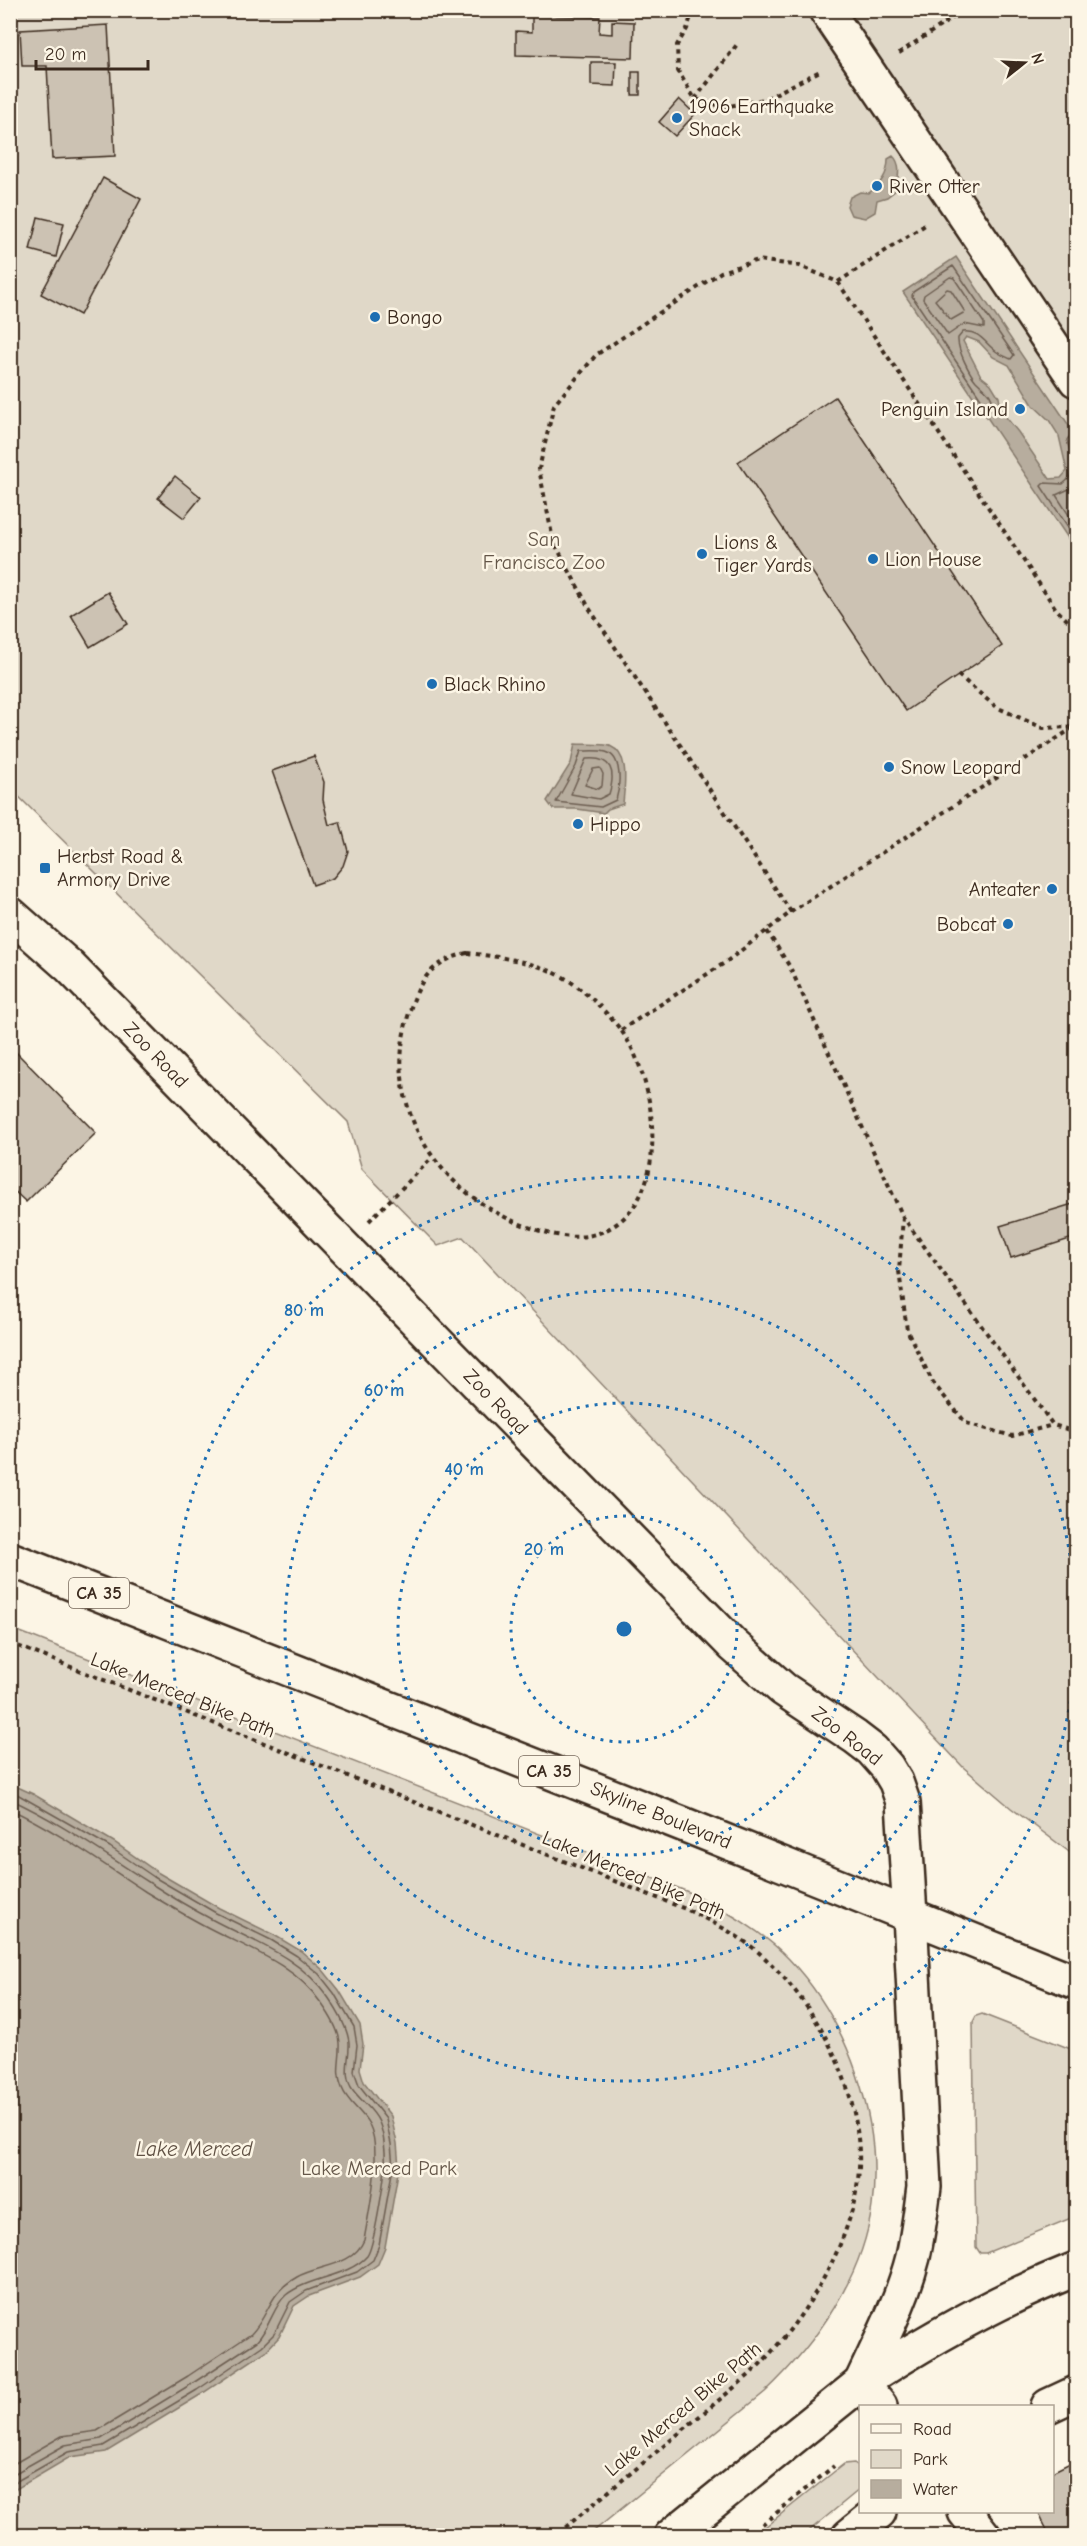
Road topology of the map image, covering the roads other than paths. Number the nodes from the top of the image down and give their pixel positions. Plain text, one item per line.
1 (826, 10) edge
2 (1077, 380) edge
3 (10, 914) edge
4 (10, 1559) edge
5 (910, 1915) junction
6 (1077, 1982) edge
7 (1077, 2269) edge
8 (1077, 2393) edge
9 (871, 2395) edge
10 (1050, 2405) edge
11 (876, 2513) edge
12 (967, 2513) edge
13 (671, 2535) edge
14 (849, 2535) edge
15 (984, 2535) edge

1 - 2 main road
3 - 5 main road, Zoo Road
4 - 5 main road, Skyline Boulevard / CA 35
5 - 6 main road, Skyline Boulevard / CA 35
5 - 9 main road, Zoo Road
7 - 9 main road
8 - 10 main road
9 - 13 main road
11 - 14 main road
12 - 15 main road

